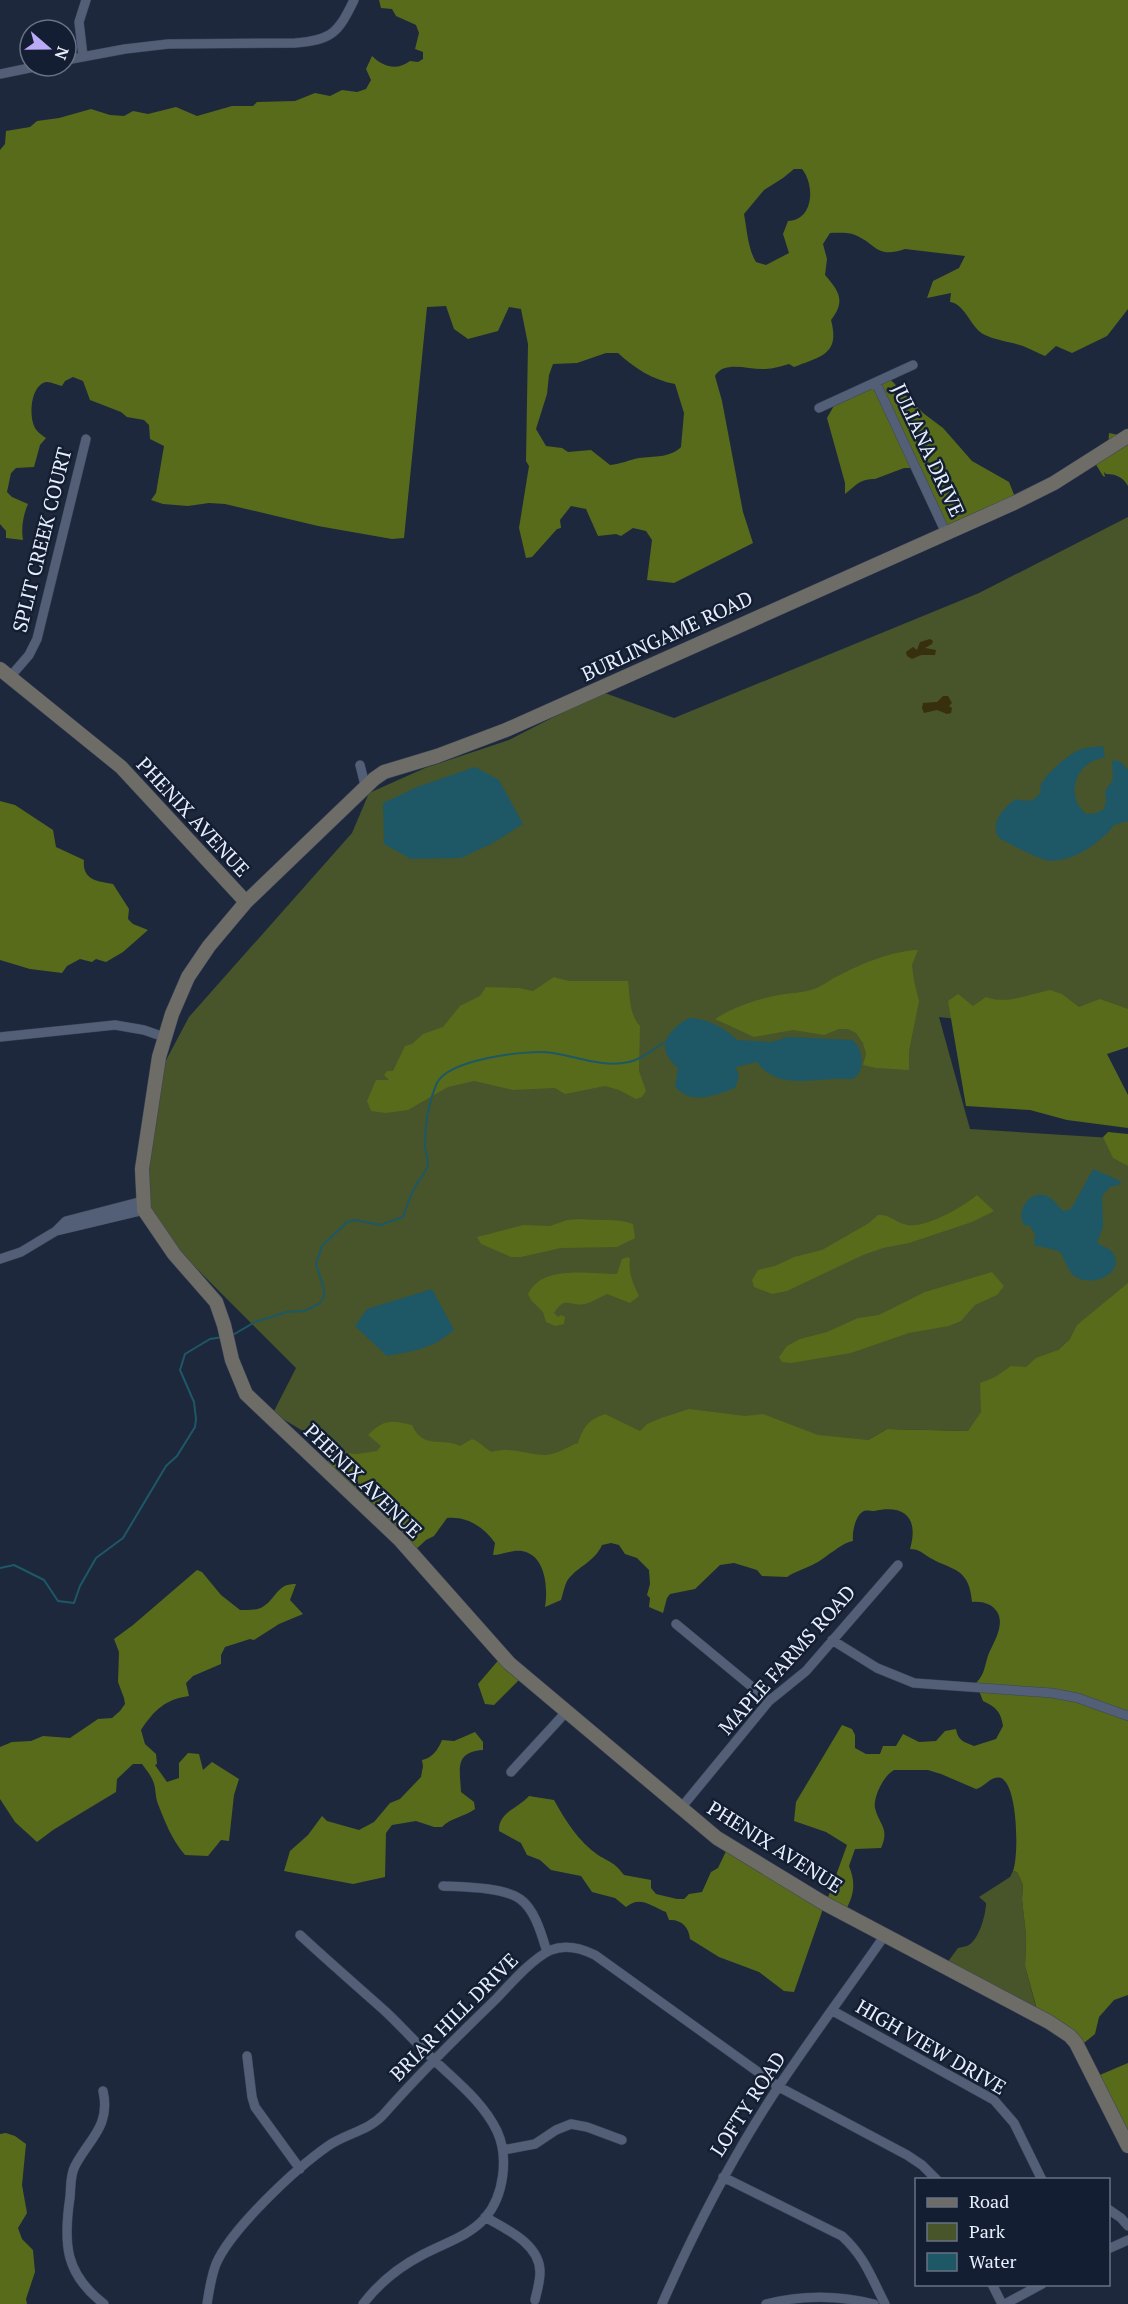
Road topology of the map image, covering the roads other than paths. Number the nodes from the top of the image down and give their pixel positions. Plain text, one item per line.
1 (86, 0) edge
2 (354, 0) edge
3 (83, 56) junction
4 (78, 57) edge
5 (18, 70) edge
6 (0, 74) edge
7 (913, 365) dead end
8 (876, 383) junction
9 (819, 408) dead end
10 (1128, 436) edge
11 (86, 439) dead end
12 (946, 533) junction
13 (5, 673) edge
14 (360, 765) dead end
15 (365, 785) junction
16 (246, 902) junction
17 (0, 1037) edge
18 (164, 1037) junction
19 (144, 1206) junction
20 (0, 1259) edge
21 (898, 1565) dead end
22 (676, 1624) dead end
23 (832, 1640) junction
24 (769, 1701) junction
25 (567, 1711) junction
26 (1128, 1716) edge
27 (511, 1772) dead end
28 (681, 1808) junction
29 (442, 1886) dead end
30 (300, 1935) dead end
31 (885, 1935) junction
32 (547, 1952) junction
33 (832, 2011) junction
34 (247, 2056) dead end
35 (434, 2060) junction
36 (778, 2087) junction
37 (103, 2091) dead end
38 (622, 2140) dead end
39 (1128, 2146) edge
40 (503, 2150) junction
41 (300, 2169) junction
42 (723, 2177) junction
43 (935, 2178) edge
44 (1041, 2178) edge
45 (1110, 2210) edge
46 (485, 2217) junction
47 (1128, 2226) edge
48 (1128, 2240) edge
49 (1110, 2248) edge
50 (993, 2286) edge
51 (1037, 2286) edge
52 (535, 2300) dead end
53 (104, 2304) edge
54 (207, 2304) edge
55 (363, 2304) edge
56 (662, 2304) edge
57 (765, 2304) edge
58 (874, 2304) edge
59 (885, 2304) edge
60 (1004, 2304) edge

1 - 3 street
2 - 3 street
3 - 4 street
5 - 6 street
7 - 8 street
8 - 9 street
8 - 12 street, JULIANA DRIVE
10 - 12 main road, BURLINGAME ROAD
11 - 13 street, SPLIT CREEK COURT
12 - 15 main road, BURLINGAME ROAD
13 - 16 main road, PHENIX AVENUE
14 - 15 street
15 - 16 main road, BURLINGAME ROAD
16 - 18 main road, PHENIX AVENUE
17 - 18 street
18 - 19 main road, PHENIX AVENUE
19 - 20 street
19 - 25 main road, PHENIX AVENUE
21 - 23 street, MAPLE FARMS ROAD
22 - 24 street
23 - 24 street, MAPLE FARMS ROAD
23 - 26 street
24 - 28 street, MAPLE FARMS ROAD
25 - 27 street
25 - 28 main road, PHENIX AVENUE
28 - 31 main road, PHENIX AVENUE
29 - 32 street
30 - 35 street
31 - 33 street, LOFTY ROAD
31 - 39 main road, PHENIX AVENUE
32 - 35 street, BRIAR HILL DRIVE
32 - 36 street, BRIAR HILL DRIVE
33 - 36 street, LOFTY ROAD
33 - 44 street, HIGH VIEW DRIVE
34 - 41 street
35 - 40 street
35 - 41 street, BRIAR HILL DRIVE
36 - 42 street, LOFTY ROAD
36 - 43 street, BRIAR HILL DRIVE
37 - 53 street
38 - 40 street
40 - 46 street
41 - 54 street, BRIAR HILL DRIVE
42 - 56 street, LOFTY ROAD
42 - 59 street
45 - 47 street
46 - 52 street
46 - 55 street
48 - 49 street
50 - 60 street
51 - 60 street
57 - 58 street

